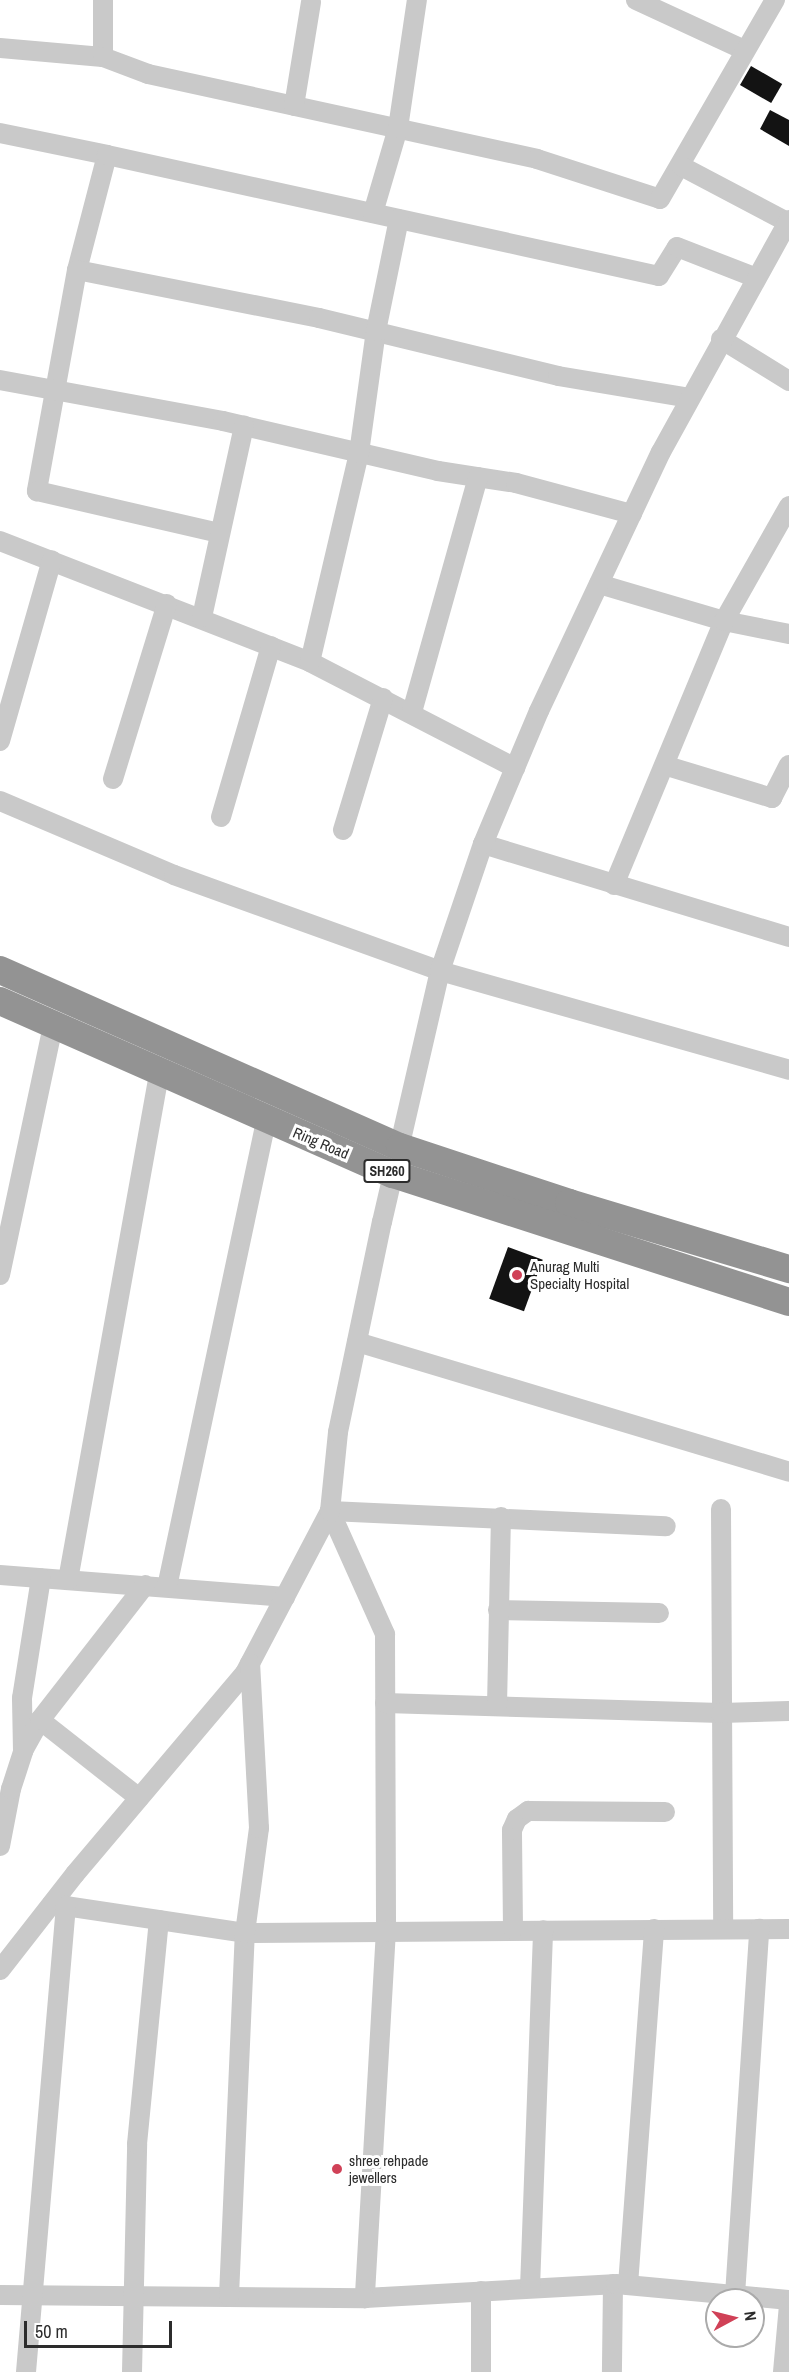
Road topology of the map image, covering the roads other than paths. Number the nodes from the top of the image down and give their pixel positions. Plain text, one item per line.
1 (103, 0) edge
2 (417, 0) edge
3 (636, 0) edge
4 (775, 0) edge
5 (311, 2) dead end
6 (0, 48) edge
7 (744, 50) junction
8 (103, 57) junction
9 (294, 106) junction
10 (398, 128) junction
11 (0, 133) edge
12 (107, 155) junction
13 (681, 166) junction
14 (373, 213) junction
15 (399, 219) junction
16 (788, 221) edge
17 (77, 270) junction
18 (754, 277) junction
19 (376, 331) junction
20 (721, 339) junction
21 (0, 380) edge
22 (789, 381) edge
23 (54, 390) junction
24 (689, 398) junction
25 (244, 426) junction
26 (359, 453) junction
27 (478, 477) junction
28 (789, 506) edge
29 (632, 514) junction
30 (219, 533) junction
31 (0, 541) edge
32 (52, 560) junction
33 (598, 584) junction
34 (167, 604) junction
35 (202, 617) junction
36 (724, 621) junction
37 (789, 634) edge
38 (271, 646) junction
39 (310, 662) junction
40 (383, 698) junction
41 (412, 712) junction
42 (0, 741) edge
43 (789, 765) edge
44 (667, 766) junction
45 (515, 768) junction
46 (113, 779) dead end
47 (0, 801) edge
48 (781, 801) edge
49 (221, 817) dead end
50 (343, 830) dead end
51 (483, 844) junction
52 (614, 885) junction
53 (789, 937) edge
54 (0, 969) edge
55 (440, 971) junction
56 (0, 1001) edge
57 (53, 1026) junction
58 (789, 1071) edge
59 (159, 1074) junction
60 (266, 1120) junction
61 (396, 1161) junction
62 (789, 1269) edge
63 (0, 1275) edge
64 (789, 1302) edge
65 (357, 1342) junction
66 (789, 1472) edge
67 (721, 1509) dead end
68 (330, 1511) junction
69 (501, 1517) junction
70 (666, 1526) dead end
71 (0, 1575) edge
72 (41, 1578) junction
73 (68, 1580) junction
74 (145, 1585) junction
75 (167, 1587) junction
76 (285, 1597) junction
77 (498, 1610) junction
78 (659, 1613) dead end
79 (250, 1663) junction
80 (385, 1703) junction
81 (497, 1706) junction
82 (789, 1711) edge
83 (721, 1713) junction
84 (40, 1720) junction
85 (23, 1751) junction
86 (139, 1798) junction
87 (665, 1812) dead end
88 (0, 1846) edge
89 (59, 1905) junction
90 (159, 1920) junction
91 (513, 1929) junction
92 (654, 1929) junction
93 (723, 1929) junction
94 (759, 1929) junction
95 (789, 1929) edge
96 (386, 1930) junction
97 (543, 1930) junction
98 (244, 1933) junction
99 (2, 1966) edge
100 (621, 2285) junction
101 (735, 2288) edge
102 (530, 2289) junction
103 (481, 2291) junction
104 (705, 2292) edge
105 (0, 2295) edge
106 (30, 2295) junction
107 (229, 2296) junction
108 (131, 2297) junction
109 (365, 2298) junction
110 (765, 2298) edge
111 (789, 2300) edge
112 (789, 2305) edge
113 (26, 2372) edge
114 (132, 2372) edge
115 (481, 2372) edge
116 (612, 2372) edge
117 (783, 2372) edge

1 - 8 street
2 - 10 street
3 - 7 street
4 - 7 street
5 - 9 street
6 - 8 street
7 - 13 street
8 - 9 street
9 - 10 street
10 - 13 street
10 - 14 street
11 - 12 street
12 - 14 street
12 - 17 street
13 - 16 street
14 - 15 street
15 - 18 street
15 - 19 street
16 - 18 street
17 - 19 street
17 - 23 street
18 - 20 street
19 - 24 street
19 - 26 street
20 - 22 street
20 - 24 street
21 - 23 street
23 - 25 street
23 - 30 street
24 - 29 street
25 - 26 street
25 - 30 street
26 - 27 street
26 - 39 street
27 - 29 street
27 - 41 street
28 - 36 street
29 - 33 street
30 - 35 street
31 - 32 street
32 - 34 street
32 - 42 street
33 - 36 street
33 - 45 street
34 - 35 street
34 - 46 street
35 - 38 street
36 - 37 street
36 - 44 street
38 - 39 street
38 - 49 street
39 - 40 street
40 - 41 street
40 - 50 street
41 - 45 street
43 - 48 street
44 - 48 street
44 - 52 street
45 - 51 street
47 - 55 street
51 - 52 street
51 - 55 street
52 - 53 street
54 - 61 highway, Ring Road / SH260
55 - 58 street
55 - 61 street
56 - 57 highway, Ring Road / SH260
57 - 59 highway, Ring Road / SH260
57 - 63 street
59 - 60 highway, Ring Road / SH260
59 - 73 street
60 - 61 highway, Ring Road / SH260
60 - 75 street
61 - 62 highway, Ring Road / SH260
61 - 64 highway, Ring Road / SH260
61 - 65 street
65 - 66 street
65 - 68 street
67 - 83 street
68 - 69 street
68 - 76 street
68 - 80 street
69 - 70 street
69 - 77 street
71 - 72 street
72 - 73 street
72 - 85 street
73 - 74 street
74 - 75 street
74 - 84 street
75 - 76 street
76 - 79 street
77 - 78 street
77 - 81 street
79 - 86 street
79 - 98 street
80 - 81 street
80 - 96 street
81 - 83 street
82 - 83 street
83 - 93 street
84 - 85 street
84 - 86 street
85 - 88 street
86 - 89 street
87 - 91 street
89 - 90 street
89 - 99 street
89 - 106 street
90 - 98 street
90 - 108 street
91 - 96 street
91 - 97 street
92 - 93 street
92 - 97 street
92 - 100 street
93 - 94 street
94 - 95 street
94 - 101 street
96 - 98 street
96 - 109 street
97 - 102 street
98 - 107 street
100 - 102 street
100 - 104 street
100 - 116 street
102 - 103 street
103 - 109 street
103 - 115 street
105 - 106 street
106 - 108 street
106 - 113 street
107 - 108 street
107 - 109 street
108 - 114 street
110 - 111 street
112 - 117 street

